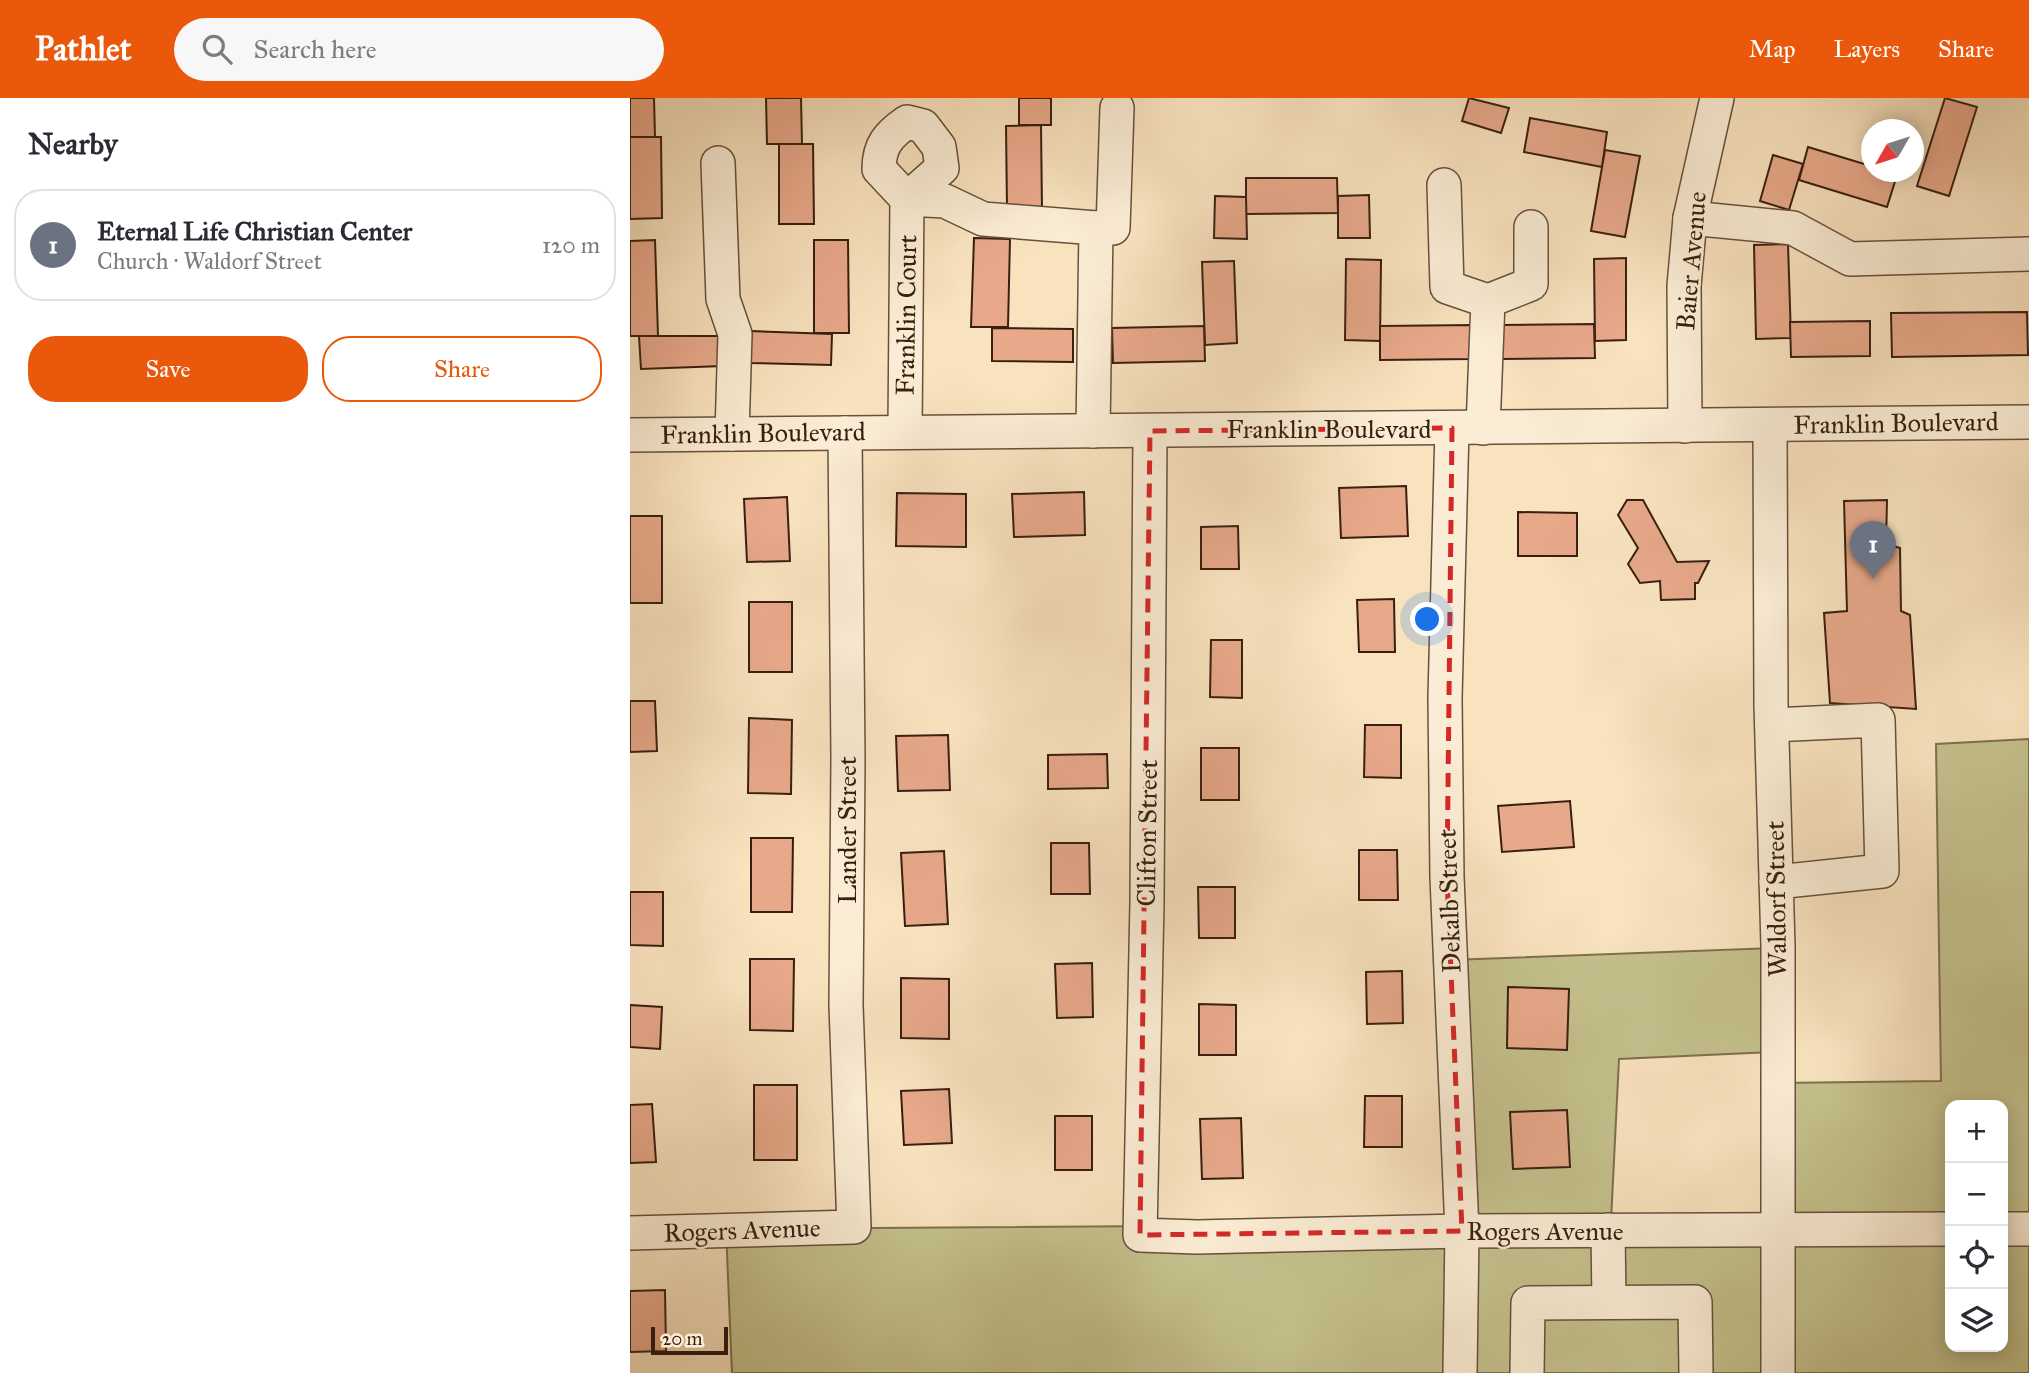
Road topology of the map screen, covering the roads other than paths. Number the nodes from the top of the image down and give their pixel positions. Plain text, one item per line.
1 (1717, 98) edge
2 (1117, 108) dead end
3 (718, 163) dead end
4 (1444, 185) dead end
5 (1690, 218) junction
6 (1531, 227) dead end
7 (1096, 228) junction
8 (2029, 254) edge
9 (1488, 301) junction
10 (2029, 422) edge
11 (1770, 425) junction
12 (1685, 426) junction
13 (1467, 428) junction
14 (905, 430) junction
15 (1093, 431) junction
16 (1150, 431) junction
17 (845, 433) junction
18 (732, 434) junction
19 (630, 435) edge
20 (1772, 725) junction
21 (1776, 882) junction
22 (854, 1227) joint
23 (1777, 1229) junction
24 (1945, 1229) edge
25 (2008, 1229) edge
26 (2029, 1229) edge
27 (1608, 1230) junction
28 (1462, 1231) junction
29 (630, 1233) edge
30 (1140, 1235) joint
31 (1609, 1301) junction
32 (1460, 1373) edge
33 (1527, 1373) edge
34 (1696, 1373) edge
35 (1778, 1373) edge

1 - 5 street, Baier Avenue
2 - 7 street
3 - 18 street
4 - 9 street
5 - 8 street
5 - 12 street, Baier Avenue
6 - 9 street
7 - 14 street, Franklin Court
7 - 15 street
9 - 13 street, Dekalb Street
10 - 11 street, Franklin Boulevard
11 - 12 street, Franklin Boulevard
11 - 20 street, Waldorf Street
12 - 13 street, Franklin Boulevard
13 - 16 street, Franklin Boulevard
13 - 28 street, Dekalb Street
14 - 15 street, Franklin Boulevard
14 - 17 street, Franklin Boulevard
15 - 16 street, Franklin Boulevard
16 - 30 street, Clifton Street
17 - 18 street, Franklin Boulevard
17 - 22 street, Lander Street
18 - 19 street, Franklin Boulevard
20 - 21 street, Waldorf Street
20 - 21 street
21 - 23 street, Waldorf Street
22 - 29 street, Rogers Avenue
23 - 24 street, Rogers Avenue
23 - 27 street, Rogers Avenue
23 - 35 street, Waldorf Street
25 - 26 street
27 - 28 street, Rogers Avenue
27 - 31 street
28 - 30 street, Rogers Avenue
28 - 32 street, Dekalb Street
31 - 33 street
31 - 34 street

